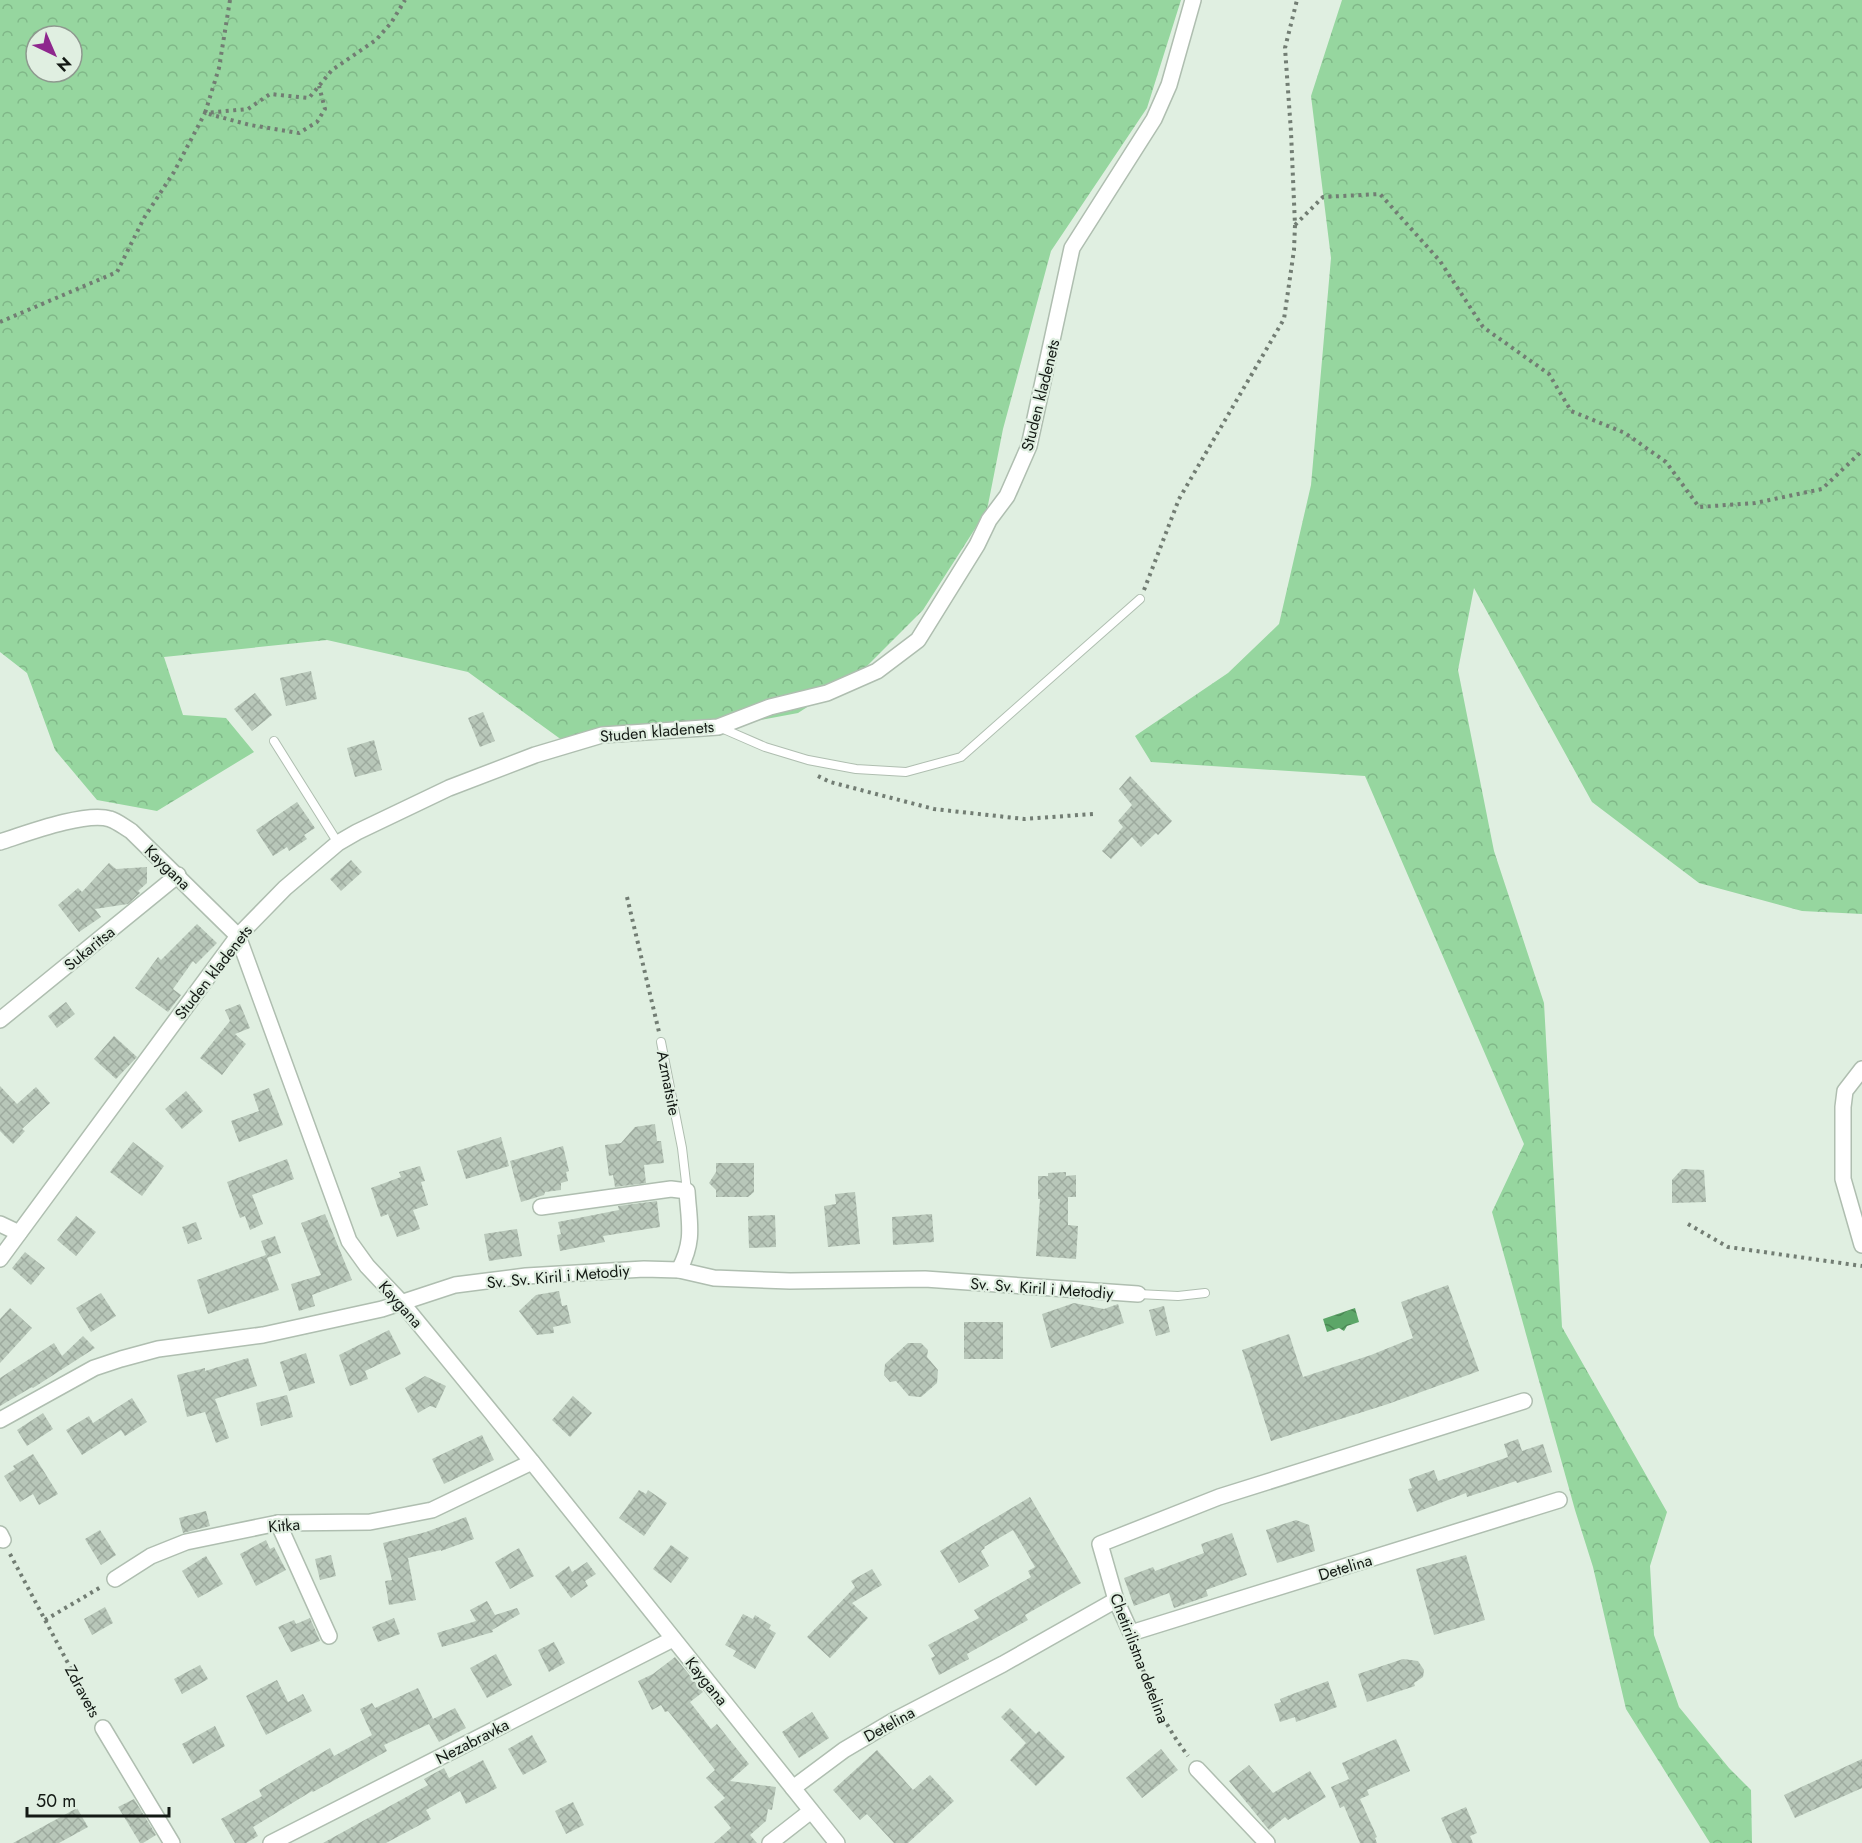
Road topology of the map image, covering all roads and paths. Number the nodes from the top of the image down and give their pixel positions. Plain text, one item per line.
1 (230, 0) edge
2 (405, 0) edge
3 (1193, 0) edge
4 (1297, 0) edge
5 (319, 86) junction
6 (205, 113) junction
7 (1295, 225) junction
8 (0, 322) edge
9 (1862, 452) edge
10 (1140, 599) joint
11 (718, 727) junction
12 (274, 741) dead end
13 (812, 772) dead end
14 (1093, 814) dead end
15 (0, 842) edge
16 (338, 843) junction
17 (178, 876) junction
18 (627, 897) dead end
19 (238, 936) junction
20 (0, 1020) edge
21 (661, 1042) joint
22 (1862, 1070) edge
23 (687, 1191) junction
24 (541, 1208) dead end
25 (0, 1224) edge
26 (1688, 1224) dead end
27 (20, 1233) junction
28 (1862, 1245) edge
29 (0, 1258) edge
30 (1862, 1266) edge
31 (680, 1270) junction
32 (1205, 1293) dead end
33 (1138, 1294) joint
34 (402, 1303) junction
35 (1524, 1401) dead end
36 (0, 1420) edge
37 (532, 1462) junction
38 (1559, 1500) dead end
39 (278, 1523) junction
40 (1, 1537) edge
41 (115, 1579) joint
42 (1116, 1600) junction
43 (45, 1620) junction
44 (1131, 1633) junction
45 (329, 1635) dead end
46 (673, 1639) junction
47 (102, 1728) joint
48 (1197, 1769) joint
49 (793, 1788) junction
50 (811, 1811) junction
51 (172, 1843) edge
52 (271, 1843) edge
53 (770, 1843) edge
54 (837, 1843) edge
55 (1267, 1843) edge

1 - 6 path
2 - 5 path
3 - 11 street, Studen kladenets
4 - 7 path
5 - 6 path
5 - 6 path
6 - 8 path
7 - 9 path
7 - 10 path
10 - 11 lane
11 - 16 street, Studen kladenets
12 - 16 lane
13 - 14 path
15 - 17 street, Kaygana
16 - 19 street, Studen kladenets
17 - 19 street, Kaygana
17 - 20 street, Sukaritsa
18 - 21 path, Azmatsite
19 - 27 street, Studen kladenets
19 - 34 street, Kaygana
21 - 23 lane, Azmatsite
22 - 28 street
23 - 24 street
23 - 31 street, Azmatsite
25 - 27 street
26 - 30 path
27 - 29 street, Studen kladenets
31 - 33 street, Sv. Sv. Kiril i Metodiy
31 - 34 street, Sv. Sv. Kiril i Metodiy
32 - 33 lane
34 - 36 street, Sv. Sv. Kiril i Metodiy
34 - 37 street, Kaygana
35 - 42 street, Chetirilistna detelina
37 - 39 street, Kitka
37 - 46 street, Kaygana
38 - 44 street, Detelina
39 - 41 street, Kitka
39 - 45 street
40 - 43 path, Zdravets
41 - 43 path
42 - 44 street, Chetirilistna detelina
42 - 49 street, Detelina
43 - 47 path, Zdravets
44 - 48 path, Chetirilistna detelina
46 - 49 street, Kaygana
46 - 52 street, Nezabravka
47 - 51 street, Zdravets
48 - 55 street
49 - 50 street, Kaygana
50 - 53 street
50 - 54 street, Kaygana

